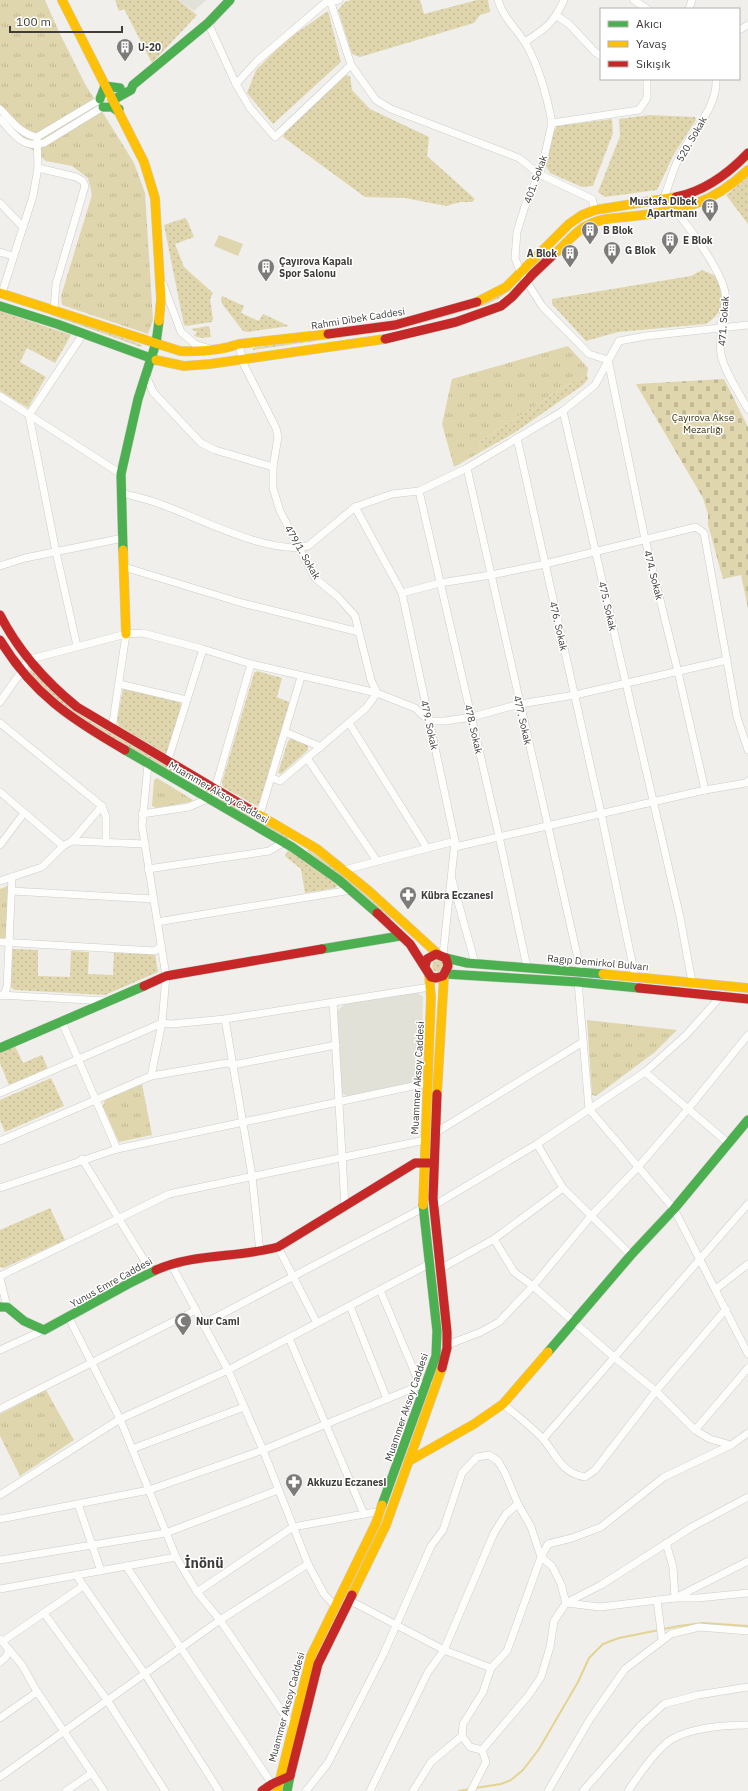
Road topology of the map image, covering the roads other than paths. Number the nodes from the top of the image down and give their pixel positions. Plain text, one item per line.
1 (62, 0) edge
2 (230, 0) edge
3 (339, 0) edge
4 (498, 0) edge
5 (564, 0) edge
6 (634, 0) edge
7 (331, 1) edge
8 (646, 8) edge
9 (557, 16) junction
10 (208, 23) junction
11 (525, 42) junction
12 (600, 55) edge
13 (351, 65) junction
14 (647, 80) edge
15 (716, 80) edge
16 (236, 84) junction
17 (122, 91) junction
18 (109, 93) junction
19 (101, 103) junction
20 (0, 109) edge
21 (118, 111) junction
22 (0, 119) edge
23 (552, 123) junction
24 (37, 137) junction
25 (37, 145) junction
26 (748, 152) edge
27 (38, 168) junction
28 (748, 170) edge
29 (539, 174) junction
30 (664, 198) junction
31 (0, 203) edge
32 (595, 210) junction
33 (676, 211) junction
34 (23, 227) junction
35 (0, 252) edge
36 (14, 256) junction
37 (160, 275) junction
38 (523, 277) junction
39 (1, 293) edge
40 (0, 306) edge
41 (54, 309) junction
42 (748, 325) edge
43 (721, 328) junction
44 (83, 334) junction
45 (155, 343) junction
46 (239, 344) junction
47 (212, 350) junction
48 (150, 359) junction
49 (242, 359) junction
50 (608, 360) junction
51 (146, 375) junction
52 (0, 396) edge
53 (748, 409) edge
54 (563, 411) junction
55 (29, 415) junction
56 (517, 438) junction
57 (273, 467) junction
58 (467, 468) junction
59 (121, 474) junction
60 (419, 492) junction
61 (122, 493) junction
62 (355, 506) junction
63 (123, 538) junction
64 (645, 539) junction
65 (299, 548) junction
66 (595, 551) junction
67 (56, 552) junction
68 (545, 564) junction
69 (0, 566) edge
70 (124, 567) junction
71 (491, 576) junction
72 (440, 583) junction
73 (402, 593) junction
74 (0, 615) edge
75 (359, 632) junction
76 (126, 634) junction
77 (0, 640) edge
78 (76, 646) junction
79 (203, 649) junction
80 (27, 660) junction
81 (727, 660) junction
82 (251, 664) junction
83 (22, 672) junction
84 (678, 672) junction
85 (301, 677) junction
86 (119, 684) junction
87 (626, 684) junction
88 (377, 693) junction
89 (575, 695) junction
90 (187, 700) junction
91 (0, 702) edge
92 (520, 704) junction
93 (472, 717) junction
94 (429, 721) junction
95 (0, 723) edge
96 (349, 723) junction
97 (109, 726) junction
98 (285, 732) junction
99 (321, 747) junction
100 (748, 750) edge
101 (307, 758) junction
102 (168, 760) junction
103 (148, 764) junction
104 (272, 778) junction
105 (748, 781) edge
106 (215, 789) junction
107 (704, 790) junction
108 (0, 792) edge
109 (207, 799) junction
110 (653, 802) junction
111 (102, 806) junction
112 (24, 813) junction
113 (601, 813) junction
114 (142, 814) junction
115 (260, 814) junction
116 (546, 825) junction
117 (499, 836) junction
118 (72, 841) junction
119 (284, 842) junction
120 (106, 843) junction
121 (144, 844) junction
122 (455, 844) junction
123 (0, 845) edge
124 (63, 846) junction
125 (427, 848) junction
126 (377, 861) junction
127 (148, 869) junction
128 (344, 870) junction
129 (451, 876) junction
130 (12, 877) junction
131 (0, 880) edge
132 (351, 890) junction
133 (12, 891) junction
134 (153, 899) junction
135 (157, 922) junction
136 (400, 936) junction
137 (0, 942) edge
138 (9, 943) junction
139 (161, 946) junction
140 (442, 956) junction
141 (475, 963) junction
142 (527, 967) junction
143 (427, 971) junction
144 (581, 972) junction
145 (445, 975) junction
146 (166, 976) junction
147 (635, 976) junction
148 (578, 982) junction
149 (692, 982) junction
150 (430, 987) junction
151 (748, 988) edge
152 (1, 995) edge
153 (722, 995) junction
154 (748, 999) edge
155 (111, 1001) junction
156 (333, 1002) junction
157 (225, 1019) junction
158 (62, 1022) junction
159 (162, 1023) junction
160 (748, 1035) edge
161 (583, 1042) junction
162 (336, 1045) junction
163 (0, 1048) edge
164 (78, 1059) junction
165 (233, 1065) junction
166 (645, 1072) junction
167 (151, 1076) junction
168 (426, 1083) junction
169 (0, 1093) edge
170 (96, 1100) junction
171 (339, 1102) junction
172 (589, 1109) junction
173 (688, 1109) junction
174 (748, 1120) edge
175 (243, 1122) junction
176 (435, 1133) junction
177 (425, 1140) junction
178 (0, 1141) edge
179 (728, 1143) junction
180 (537, 1144) junction
181 (117, 1149) junction
182 (342, 1157) junction
183 (82, 1159) junction
184 (429, 1163) junction
185 (638, 1166) junction
186 (252, 1176) junction
187 (0, 1188) edge
188 (563, 1188) junction
189 (748, 1204) edge
190 (345, 1206) junction
191 (433, 1206) junction
192 (424, 1208) junction
193 (674, 1209) junction
194 (591, 1216) junction
195 (120, 1219) junction
196 (494, 1239) junction
197 (278, 1247) junction
198 (260, 1252) junction
199 (631, 1255) junction
200 (700, 1259) junction
201 (171, 1264) junction
202 (429, 1264) junction
203 (748, 1264) edge
204 (440, 1269) junction
205 (151, 1271) junction
206 (293, 1276) junction
207 (0, 1277) edge
208 (532, 1286) junction
209 (716, 1289) junction
210 (380, 1290) junction
211 (350, 1306) junction
212 (4, 1307) edge
213 (726, 1309) junction
214 (196, 1310) junction
215 (68, 1318) junction
216 (574, 1322) junction
217 (317, 1323) junction
218 (203, 1324) junction
219 (44, 1330) junction
220 (289, 1338) junction
221 (447, 1345) junction
222 (0, 1350) edge
223 (748, 1354) edge
224 (615, 1358) junction
225 (91, 1363) junction
226 (748, 1368) edge
227 (228, 1370) junction
228 (424, 1384) junction
229 (656, 1391) junction
230 (387, 1399) junction
231 (503, 1404) junction
232 (244, 1407) junction
233 (0, 1409) edge
234 (120, 1420) junction
235 (326, 1424) junction
236 (694, 1430) junction
237 (748, 1433) edge
238 (543, 1439) junction
239 (731, 1446) junction
240 (132, 1449) junction
241 (263, 1450) junction
242 (409, 1461) junction
243 (149, 1490) junction
244 (278, 1490) junction
245 (0, 1495) edge
246 (748, 1497) edge
247 (78, 1504) junction
248 (518, 1504) junction
249 (381, 1511) junction
250 (364, 1514) junction
251 (0, 1519) edge
252 (293, 1527) junction
253 (166, 1534) junction
254 (666, 1543) junction
255 (92, 1545) junction
256 (176, 1557) junction
257 (541, 1557) junction
258 (0, 1560) edge
259 (748, 1561) edge
260 (308, 1564) junction
261 (126, 1566) junction
262 (101, 1571) junction
263 (76, 1575) junction
264 (83, 1586) junction
265 (0, 1589) edge
266 (197, 1592) junction
267 (748, 1593) edge
268 (675, 1598) junction
269 (349, 1600) junction
270 (657, 1600) junction
271 (566, 1604) junction
272 (335, 1606) junction
273 (44, 1613) junction
274 (220, 1620) junction
275 (396, 1624) junction
276 (748, 1631) edge
277 (662, 1637) junction
278 (2, 1640) edge
279 (181, 1648) junction
280 (9, 1649) junction
281 (444, 1650) junction
282 (0, 1662) edge
283 (491, 1668) junction
284 (145, 1674) junction
285 (748, 1687) edge
286 (37, 1692) junction
287 (106, 1700) junction
288 (0, 1718) edge
289 (748, 1725) edge
290 (292, 1726) junction
291 (64, 1732) junction
292 (462, 1736) junction
293 (482, 1750) junction
294 (92, 1773) junction
295 (290, 1776) junction
296 (0, 1777) edge
297 (276, 1785) edge
298 (372, 1790) edge
299 (66, 1791) edge
300 (104, 1791) edge
301 (165, 1791) edge
302 (219, 1791) edge
303 (262, 1791) edge
304 (287, 1791) edge
305 (306, 1791) edge
306 (413, 1791) edge
307 (471, 1791) edge
308 (548, 1791) edge
309 (583, 1791) edge
310 (628, 1791) edge

1 - 18 main road
2 - 10 main road
3 - 7 street
4 - 11 street
5 - 9 street
6 - 8 street
7 - 13 street
7 - 16 street
9 - 11 street
9 - 12 street
10 - 16 street
10 - 17 main road
11 - 23 street
13 - 16 street
13 - 29 street
14 - 23 street
15 - 30 street, 520. Sokak
17 - 18 main road
17 - 18 main road
17 - 21 main road
18 - 19 main road
18 - 19 street
18 - 21 main road
19 - 21 main road
19 - 24 street
19 - 25 street
20 - 24 street
21 - 37 main road
22 - 25 street
23 - 29 street, 401. Sokak
24 - 25 street
25 - 27 street
26 - 30 main road, Rahmi Dibek Caddesi
27 - 34 street
27 - 41 street
28 - 33 main road, Rahmi Dibek Caddesi
29 - 32 street
29 - 38 street, 401. Sokak
30 - 32 main road, Rahmi Dibek Caddesi
30 - 33 street, 471. Sokak
31 - 34 street
32 - 38 main road, Rahmi Dibek Caddesi
33 - 38 main road, Rahmi Dibek Caddesi
33 - 43 street, 471. Sokak
34 - 36 street
35 - 36 street
36 - 39 street
37 - 45 main road
37 - 47 street
38 - 46 main road, Rahmi Dibek Caddesi
38 - 49 main road, Rahmi Dibek Caddesi
38 - 50 street, 401. Sokak
39 - 41 main road, Rahmi Dibek Caddesi
40 - 44 main road, Rahmi Dibek Caddesi
41 - 45 main road, Rahmi Dibek Caddesi
42 - 43 street
43 - 50 street
43 - 53 street, 471. Sokak
44 - 48 main road, Rahmi Dibek Caddesi
44 - 55 street
45 - 47 main road, Rahmi Dibek Caddesi
45 - 48 main road
46 - 47 main road, Rahmi Dibek Caddesi
46 - 49 street, 479/1. Sokak
48 - 49 main road, Rahmi Dibek Caddesi
48 - 51 main road
49 - 57 street, 479/1. Sokak
50 - 54 street
50 - 64 street, 474. Sokak
51 - 57 street
51 - 59 main road
52 - 55 street
54 - 56 street
54 - 66 street, 475. Sokak
55 - 59 street
55 - 67 street
56 - 58 street
56 - 68 street, 476. Sokak
57 - 65 street, 479/1. Sokak
58 - 60 street
58 - 71 street, 477. Sokak
59 - 61 main road
60 - 62 street
60 - 72 street, 478. Sokak
61 - 63 main road
61 - 65 street
62 - 65 street
62 - 73 street, 479. Sokak
63 - 67 street
63 - 70 main road
64 - 66 street
64 - 81 street
64 - 84 street, 474. Sokak
65 - 75 street, 479/1. Sokak
66 - 68 street
66 - 87 street, 475. Sokak
67 - 69 street
67 - 78 street
68 - 71 street
68 - 89 street, 476. Sokak
70 - 75 street
70 - 76 main road
71 - 72 street
71 - 92 street, 477. Sokak
72 - 73 street
72 - 93 street, 478. Sokak
73 - 94 street, 479. Sokak
74 - 80 main road
75 - 88 street, 479/1. Sokak
76 - 78 street
76 - 79 street
76 - 86 street
77 - 83 main road, Muammer Aksoy Caddesi
78 - 80 street
79 - 82 street
79 - 90 street
80 - 83 street
80 - 97 main road
81 - 84 street
81 - 100 street
82 - 85 street
82 - 106 street
83 - 91 street
83 - 103 main road, Muammer Aksoy Caddesi
84 - 87 street
84 - 107 street, 474. Sokak
85 - 88 street
85 - 98 street
86 - 90 street
86 - 97 street
87 - 89 street
87 - 110 street, 475. Sokak
88 - 94 street
88 - 96 street
89 - 92 street
89 - 113 street, 476. Sokak
90 - 102 street
92 - 93 street
92 - 116 street, 477. Sokak
93 - 94 street
93 - 117 street, 478. Sokak
94 - 122 street, 479. Sokak
95 - 111 street
96 - 99 street
96 - 125 street
97 - 102 main road
98 - 99 street
98 - 104 street
99 - 101 street
101 - 104 street
101 - 126 street
102 - 106 main road
103 - 109 main road, Muammer Aksoy Caddesi
103 - 114 street
104 - 115 street
105 - 107 street
106 - 115 main road
107 - 110 street
108 - 112 street
109 - 114 street
109 - 119 main road, Muammer Aksoy Caddesi
110 - 113 street
110 - 149 street, 475. Sokak
111 - 118 street
111 - 120 street
112 - 123 street
112 - 124 street
113 - 116 street
113 - 147 street, 476. Sokak
114 - 121 street
115 - 128 main road
116 - 117 street
116 - 144 street, 477. Sokak
117 - 122 street
117 - 142 street, 478. Sokak
118 - 120 street
118 - 124 street
119 - 127 street
119 - 132 main road, Muammer Aksoy Caddesi
120 - 121 street
121 - 127 street
122 - 125 street
122 - 129 street, 479. Sokak
124 - 130 street
125 - 126 street
126 - 128 street
127 - 134 street
128 - 140 main road
129 - 140 street, 479. Sokak
129 - 141 street
130 - 131 street
130 - 133 street
132 - 135 street
132 - 136 main road, Muammer Aksoy Caddesi
133 - 134 street
133 - 138 street
134 - 135 street
135 - 139 street
136 - 143 main road, Muammer Aksoy Caddesi
136 - 146 main road
137 - 138 street
138 - 139 street
138 - 152 street
139 - 146 street
140 - 141 main road, Ragıp Demirkol Bulvarı
140 - 143 main road
140 - 145 main road
141 - 142 main road, Ragıp Demirkol Bulvarı
142 - 144 main road, Ragıp Demirkol Bulvarı
143 - 145 main road
143 - 150 main road, Muammer Aksoy Caddesi
144 - 147 main road, Ragıp Demirkol Bulvarı
145 - 148 main road
145 - 176 main road
146 - 155 main road
146 - 159 street
147 - 149 main road, Ragıp Demirkol Bulvarı
148 - 153 main road
148 - 161 street
149 - 151 main road, Ragıp Demirkol Bulvarı
150 - 156 street
150 - 168 main road, Muammer Aksoy Caddesi
152 - 155 street
153 - 154 main road
153 - 166 street
155 - 158 main road
156 - 157 street
156 - 162 street
157 - 159 street
157 - 165 street
158 - 163 main road
158 - 164 street
159 - 164 street
159 - 167 street
160 - 173 street
161 - 172 street
161 - 176 street
162 - 165 street
162 - 171 street
164 - 169 street
164 - 170 street
165 - 167 street
165 - 175 street
166 - 172 street
166 - 173 street
167 - 170 street
168 - 171 street
168 - 177 main road, Muammer Aksoy Caddesi
170 - 178 street
170 - 181 street
171 - 175 street
171 - 182 street
172 - 180 street
172 - 185 street
173 - 179 street
173 - 185 street
174 - 179 main road
175 - 181 street
175 - 186 street
176 - 184 main road
177 - 182 street
177 - 184 main road, Muammer Aksoy Caddesi
179 - 193 main road
180 - 188 street
180 - 191 street
181 - 183 street
182 - 186 street
182 - 190 street
183 - 187 street
183 - 195 street
184 - 190 main road, Yunus Emre Caddesi
184 - 191 main road
184 - 192 main road, Muammer Aksoy Caddesi
185 - 193 street
185 - 194 street
186 - 195 street
186 - 198 street
188 - 194 street
188 - 196 street
189 - 200 street
190 - 197 main road, Yunus Emre Caddesi
191 - 204 main road
192 - 202 main road, Muammer Aksoy Caddesi
192 - 206 street
193 - 199 main road
193 - 200 street
194 - 199 street
194 - 208 street
195 - 205 street
195 - 207 street
196 - 204 street
196 - 208 street
197 - 198 main road, Yunus Emre Caddesi
197 - 206 street
198 - 201 main road, Yunus Emre Caddesi
199 - 216 main road
200 - 209 street
200 - 224 street
201 - 205 main road, Yunus Emre Caddesi
201 - 214 street
202 - 210 street
202 - 228 main road, Muammer Aksoy Caddesi
203 - 209 street
204 - 221 main road
205 - 215 main road, Yunus Emre Caddesi
206 - 217 street
206 - 218 street
207 - 212 street
208 - 216 street
208 - 221 street
209 - 213 street
210 - 211 street
210 - 228 street
211 - 217 street
211 - 230 street
212 - 219 main road
213 - 223 street
213 - 229 street
214 - 218 street
214 - 225 street
215 - 219 main road, Yunus Emre Caddesi
215 - 225 street
216 - 224 street
216 - 231 main road
217 - 220 street
218 - 227 street
219 - 222 street
220 - 227 street
220 - 235 street
221 - 242 main road
224 - 229 street
224 - 238 street
225 - 233 street
225 - 234 street
226 - 236 street
227 - 232 street
227 - 234 street
228 - 230 street
228 - 249 main road, Muammer Aksoy Caddesi
229 - 236 street
229 - 238 street
230 - 235 street
231 - 238 street
231 - 242 main road
232 - 240 street
232 - 241 street
234 - 240 street
234 - 245 street
235 - 241 street
235 - 250 street
236 - 239 street
237 - 239 street
239 - 257 street
240 - 243 street
241 - 243 street
241 - 244 street
242 - 269 main road
243 - 247 street
243 - 253 street
244 - 252 street
244 - 253 street
246 - 254 street
247 - 251 street
247 - 255 street
248 - 257 street
248 - 275 street
248 - 281 street
249 - 250 street
249 - 272 main road, Muammer Aksoy Caddesi
250 - 252 street
252 - 260 street
252 - 266 street
253 - 255 street
253 - 256 street
254 - 268 street
254 - 271 street
255 - 258 street
255 - 262 street
256 - 261 street
256 - 266 street
257 - 271 street
257 - 283 street
259 - 268 street
260 - 272 street
260 - 274 street
261 - 262 street
261 - 279 street
262 - 263 street
263 - 264 street
263 - 265 street
264 - 273 street
264 - 284 street
266 - 274 street
267 - 268 street
268 - 270 street
269 - 275 street
269 - 295 main road
270 - 271 street
270 - 277 street
271 - 293 street
272 - 290 main road, Muammer Aksoy Caddesi
273 - 278 street
273 - 287 street
274 - 279 street
274 - 290 street
275 - 281 street
275 - 305 street
276 - 277 street
277 - 308 street
278 - 280 street
279 - 284 street
279 - 297 street
280 - 282 street
280 - 286 street
281 - 283 street
281 - 298 street
283 - 292 street
284 - 287 street
284 - 302 street
285 - 309 street
286 - 288 street
286 - 291 street
287 - 291 street
287 - 301 street
289 - 310 street
290 - 297 main road, Muammer Aksoy Caddesi
291 - 294 street
291 - 296 street
292 - 293 street
292 - 306 street
293 - 307 street
294 - 299 street
294 - 300 street
295 - 297 main road
295 - 304 main road
297 - 303 main road

